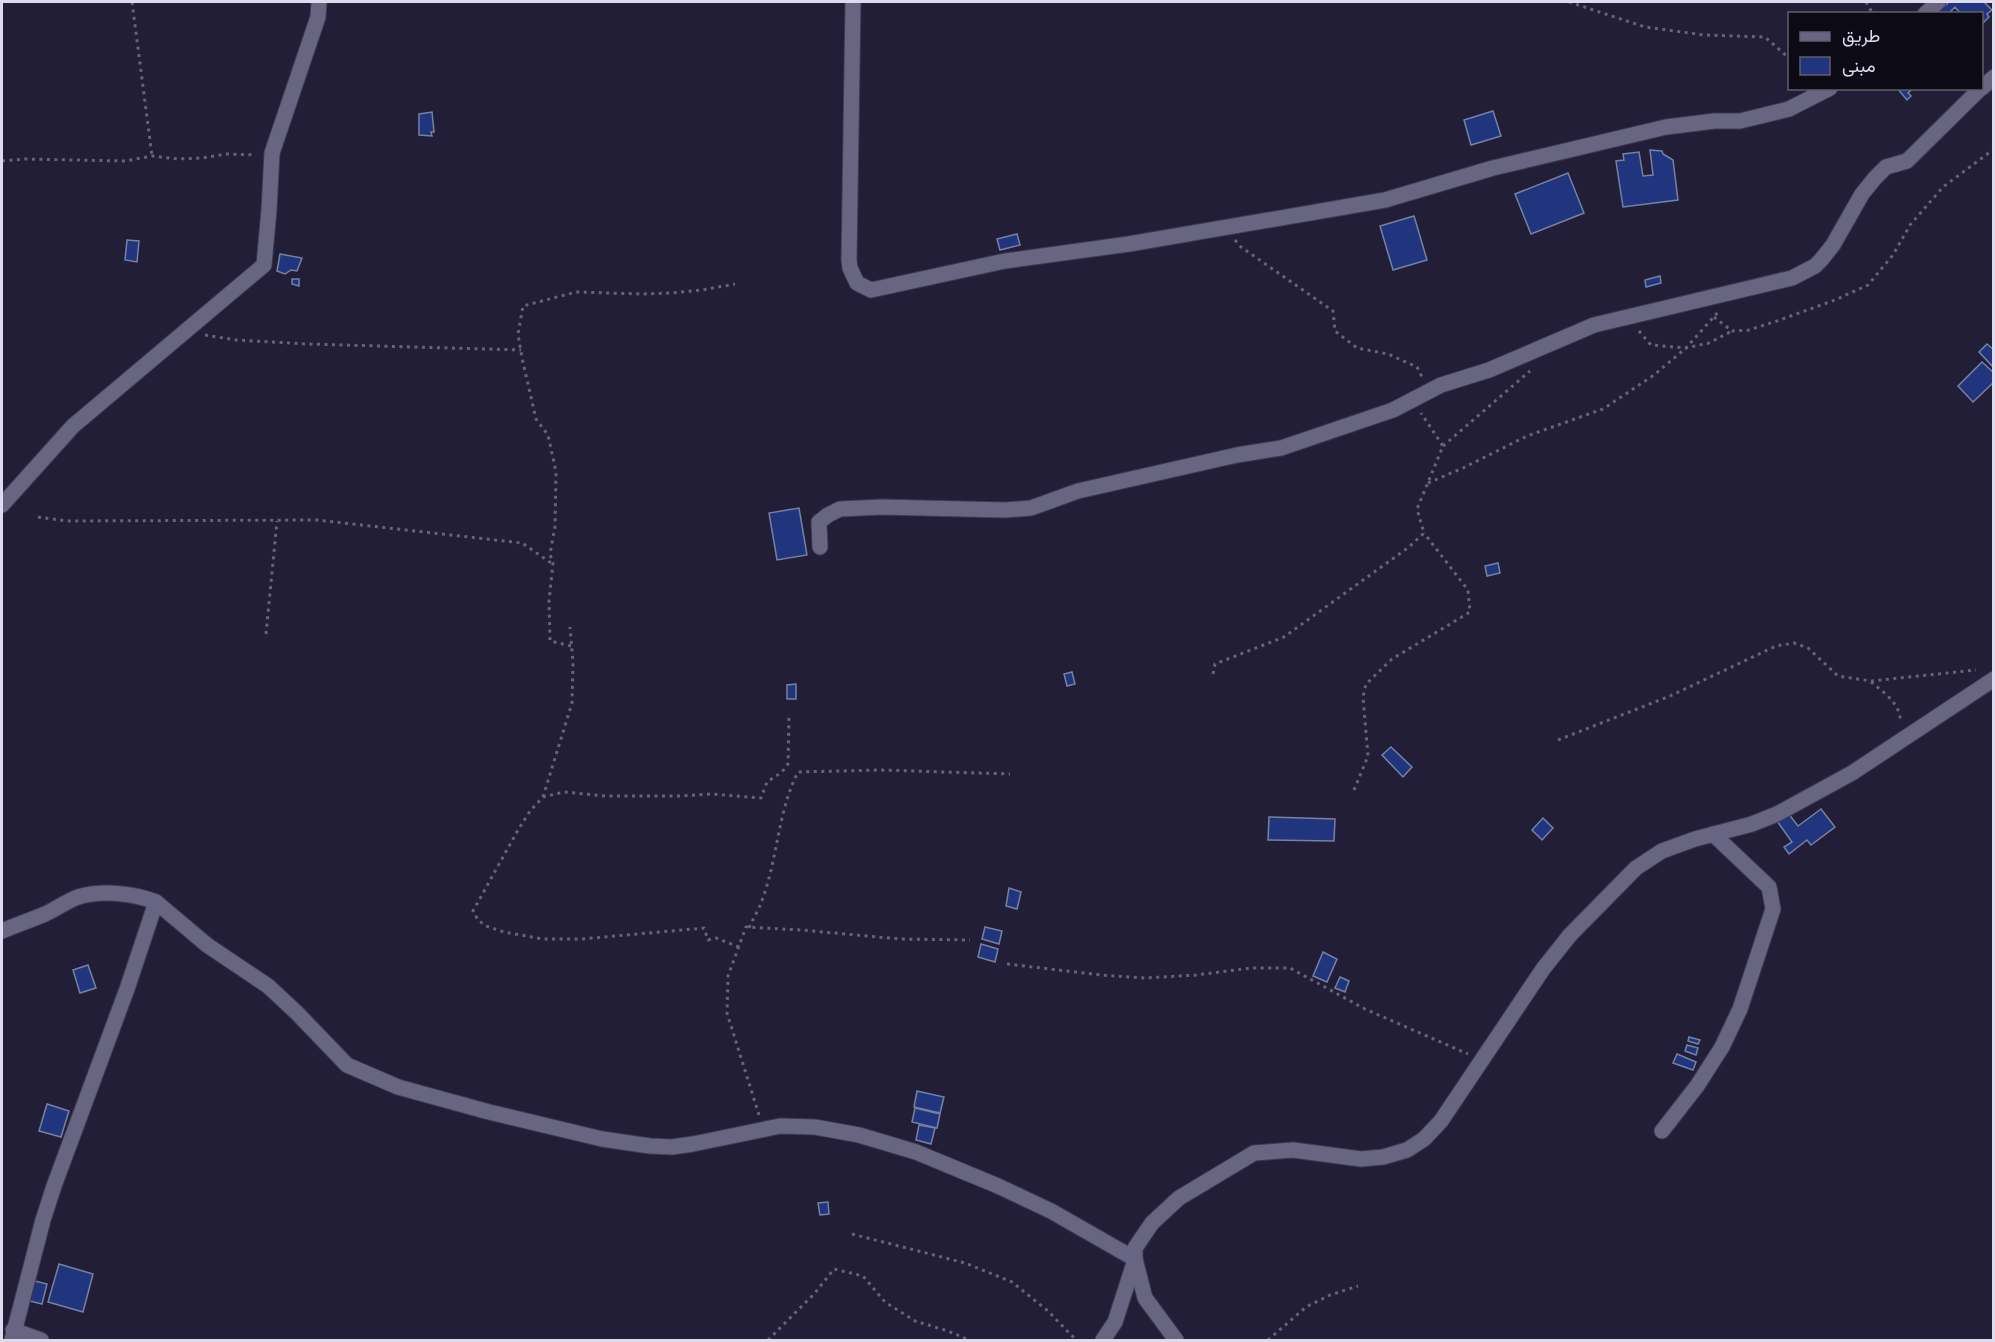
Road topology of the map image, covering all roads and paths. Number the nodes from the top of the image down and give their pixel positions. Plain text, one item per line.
1 (132, 2) edge
2 (319, 2) edge
3 (853, 2) edge
4 (1569, 2) edge
5 (1788, 57) edge
6 (1826, 90) edge
7 (1979, 90) edge
8 (1994, 149) edge
9 (152, 156) junction
10 (272, 157) junction
11 (2, 161) edge
12 (1225, 227) junction
13 (735, 284) dead end
14 (1731, 293) junction
15 (1714, 317) junction
16 (1629, 318) junction
17 (184, 332) junction
18 (1732, 332) junction
19 (1686, 348) junction
20 (521, 350) junction
21 (1532, 369) dead end
22 (1418, 397) junction
23 (1443, 446) junction
24 (1428, 483) junction
25 (2, 505) edge
26 (38, 517) dead end
27 (277, 520) junction
28 (1424, 533) junction
29 (820, 547) dead end
30 (553, 564) junction
31 (570, 627) dead end
32 (266, 634) dead end
33 (571, 646) junction
34 (1214, 674) dead end
35 (1993, 679) edge
36 (1869, 681) junction
37 (789, 715) dead end
38 (1558, 740) dead end
39 (1897, 743) junction
40 (1010, 774) dead end
41 (1354, 790) dead end
42 (543, 797) junction
43 (1713, 834) junction
44 (156, 902) junction
45 (749, 928) junction
46 (2, 931) edge
47 (970, 940) dead end
48 (739, 947) junction
49 (1008, 964) dead end
50 (1480, 1061) junction
51 (764, 1128) junction
52 (1662, 1131) dead end
53 (852, 1234) dead end
54 (1135, 1259) junction
55 (1358, 1286) dead end
56 (13, 1335) edge
57 (41, 1341) edge
58 (768, 1341) edge
59 (969, 1341) edge
60 (1076, 1341) edge
61 (1103, 1341) edge
62 (1176, 1341) edge
63 (1268, 1341) edge

1 - 9 path
2 - 10 street
3 - 12 street
4 - 5 path
6 - 12 street
7 - 14 street
8 - 18 path
9 - 10 path
9 - 11 path
10 - 17 street
12 - 22 path
13 - 20 path
14 - 15 path
14 - 16 street
15 - 18 path
15 - 19 path
16 - 19 path
16 - 22 street
17 - 20 path
17 - 25 street
18 - 19 path
19 - 24 path
20 - 30 path
21 - 23 path
22 - 23 path
22 - 29 street
23 - 24 path
24 - 28 path
26 - 27 path
27 - 30 path
27 - 32 path
28 - 34 path
28 - 41 path
30 - 33 path
31 - 33 path
33 - 42 path
35 - 36 path
35 - 39 street
36 - 38 path
36 - 39 path
37 - 42 path
39 - 43 street
40 - 45 path
42 - 48 path
43 - 50 street
43 - 52 street
44 - 46 street
44 - 51 street
44 - 56 street
45 - 47 path
45 - 48 path
48 - 51 path
49 - 50 path
50 - 54 street
51 - 54 street
53 - 60 path
54 - 61 street
54 - 62 street
55 - 63 path
56 - 57 street
58 - 59 path

